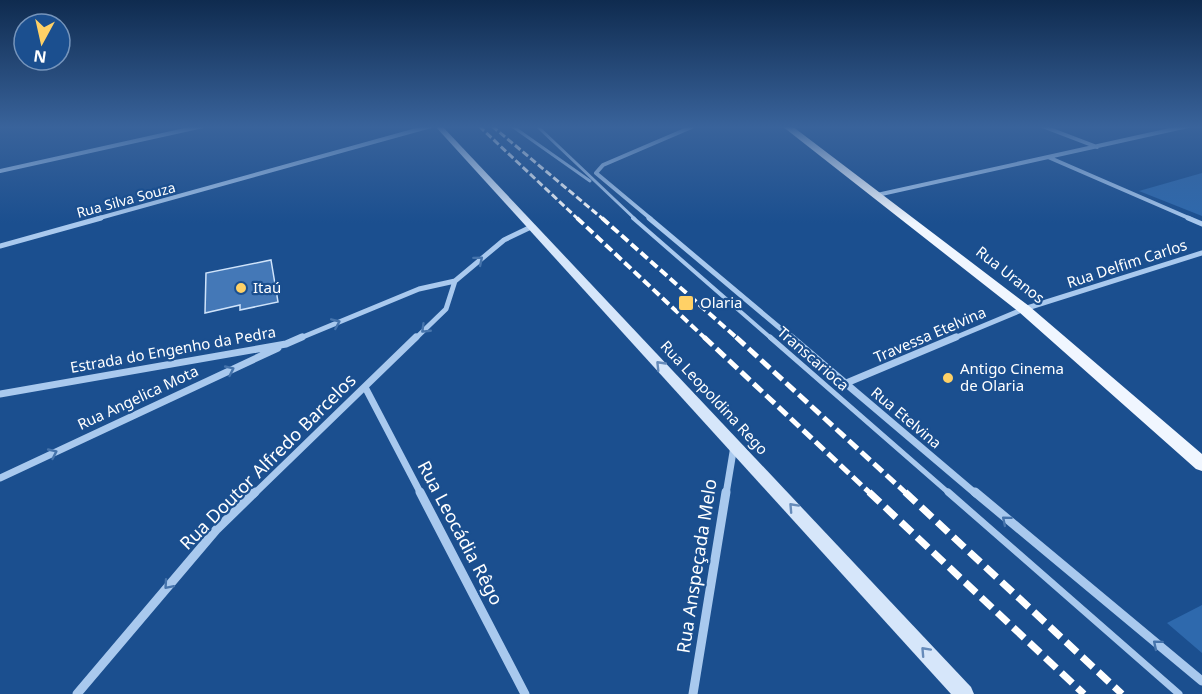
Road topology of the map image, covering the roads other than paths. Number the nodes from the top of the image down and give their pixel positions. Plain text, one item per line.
1 (57, 158) edge
2 (315, 158) edge
3 (468, 158) edge
4 (558, 158) edge
5 (571, 158) edge
6 (618, 158) edge
7 (829, 158) edge
8 (1042, 158) edge
9 (1051, 158) edge
10 (0, 171) edge
11 (594, 184) junction
12 (877, 195) junction
13 (1202, 224) edge
14 (531, 227) junction
15 (0, 246) edge
16 (1202, 253) edge
17 (455, 280) junction
18 (1024, 309) junction
19 (286, 344) junction
20 (844, 384) junction
21 (365, 387) junction
22 (0, 394) edge
23 (734, 443) junction
24 (1202, 464) edge
25 (0, 477) edge
26 (1202, 681) edge
27 (77, 694) edge
28 (525, 694) edge
29 (693, 694) edge
30 (964, 694) edge
31 (1179, 694) edge

1 - 10 street
2 - 15 street, Rua Silva Souza
3 - 14 main road, Rua Leopoldina Rego
4 - 11 lane, Transcarioca
5 - 11 lane, Transcarioca
6 - 20 street, Rua Etelvina
7 - 12 main road, Rua Uranos
8 - 12 street
9 - 13 street
11 - 31 lane, Transcarioca
12 - 18 main road, Rua Uranos
17 -> 14 street, Estrada do Engenho da Pedra
23 -> 14 main road, Rua Leopoldina Rego
16 - 18 street, Rua Delfim Carlos
19 -> 17 street, Estrada do Engenho da Pedra
17 -> 21 street, Rua Doutor Alfredo Barcelos
18 - 20 street, Travessa Etelvina
18 - 24 main road, Rua Uranos
19 - 22 street, Estrada do Engenho da Pedra
25 -> 19 street, Rua Angelica Mota
26 -> 20 street, Rua Etelvina
21 -> 27 street, Rua Doutor Alfredo Barcelos
21 - 28 street, Rua Leocádia Rêgo
23 - 29 street, Rua Anspeçada Melo
30 -> 23 main road, Rua Leopoldina Rego

